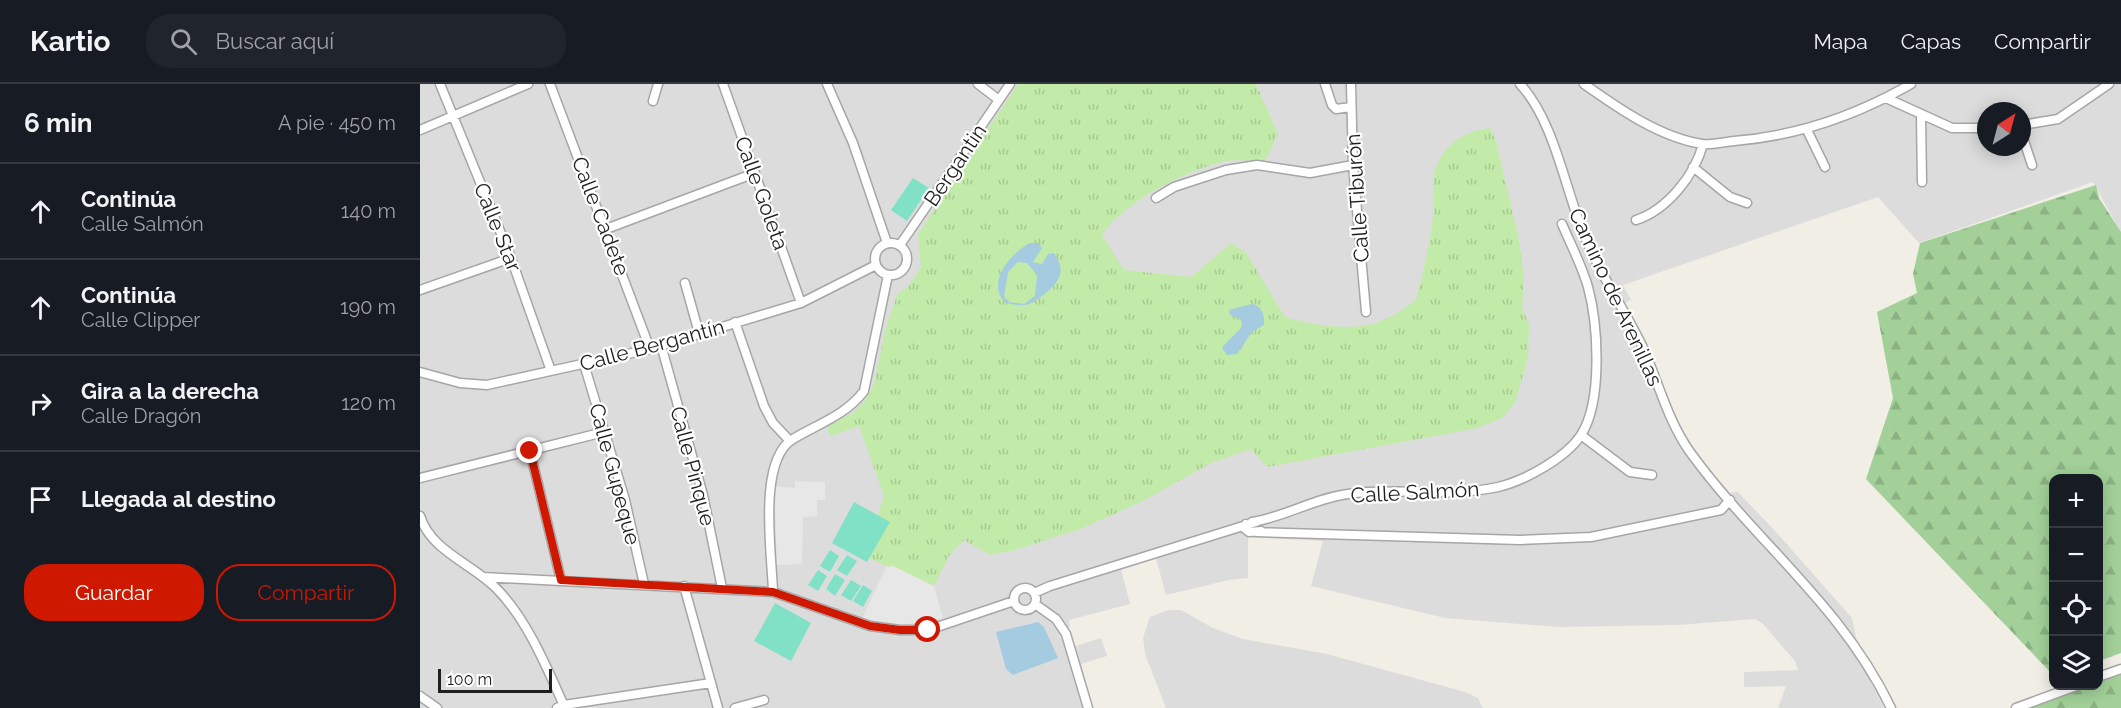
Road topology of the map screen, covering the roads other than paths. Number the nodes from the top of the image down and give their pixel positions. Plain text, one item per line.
1 (440, 84) edge
2 (528, 84) edge
3 (550, 84) edge
4 (657, 84) edge
5 (723, 84) edge
6 (828, 84) edge
7 (978, 84) edge
8 (1010, 84) edge
9 (1325, 84) edge
10 (1351, 84) edge
11 (1520, 84) edge
12 (1584, 84) edge
13 (1911, 84) edge
14 (2109, 84) edge
15 (1886, 98) junction
16 (652, 100) dead end
17 (999, 100) junction
18 (1352, 107) junction
19 (453, 116) junction
20 (1921, 116) junction
21 (2031, 124) edge
22 (1977, 128) edge
23 (420, 130) edge
24 (1807, 130) junction
25 (1702, 144) junction
26 (2029, 156) edge
27 (1353, 165) junction
28 (2032, 165) dead end
29 (1694, 167) junction
30 (1825, 167) dead end
31 (755, 173) junction
32 (1922, 182) dead end
33 (1156, 198) dead end
34 (1747, 203) dead end
35 (1636, 220) dead end
36 (1562, 224) dead end
37 (606, 229) junction
38 (887, 243) junction
39 (900, 245) junction
40 (511, 258) junction
41 (876, 265) junction
42 (888, 275) junction
43 (686, 283) dead end
44 (420, 291) edge
45 (801, 303) junction
46 (1366, 312) dead end
47 (735, 322) junction
48 (699, 333) junction
49 (661, 345) junction
50 (650, 348) junction
51 (584, 364) junction
52 (551, 371) junction
53 (420, 372) edge
54 (604, 432) junction
55 (1581, 435) junction
56 (790, 441) junction
57 (530, 451) junction
58 (1652, 475) dead end
59 (420, 478) edge
60 (1730, 500) junction
61 (420, 516) edge
62 (1255, 528) junction
63 (424, 535) edge
64 (483, 577) junction
65 (561, 580) junction
66 (644, 584) junction
67 (684, 586) junction
68 (722, 588) junction
69 (773, 592) junction
70 (1034, 593) junction
71 (1014, 601) junction
72 (1035, 604) junction
73 (2121, 669) edge
74 (2103, 675) edge
75 (711, 682) junction
76 (2065, 690) edge
77 (420, 696) edge
78 (764, 700) dead end
79 (562, 707) edge
80 (436, 708) edge
81 (718, 708) edge
82 (735, 708) edge
83 (1088, 708) edge
84 (1891, 708) edge
85 (2016, 708) edge

1 - 19 street, Calle Star
2 - 19 street
3 - 37 street, Calle Cadete
4 - 16 street
5 - 31 street, Calle Goleta
6 - 38 street
7 - 17 street
8 - 17 street, Bergantin
9 - 18 street
10 - 18 street, Calle Tiburón
11 - 60 street, Camino de Arenillas
12 - 25 street
13 - 15 street
14 - 21 street
15 - 20 street
15 - 24 street
17 - 39 street, Bergantin
18 - 27 street, Calle Tiburón
19 - 23 street
19 - 40 street, Calle Star
20 - 22 street
20 - 32 street
24 - 25 street
24 - 30 street
25 - 29 street
26 - 28 street
27 - 33 street
27 - 46 street, Calle Tiburón
29 - 34 street
29 - 35 street
31 - 37 street
31 - 45 street, Calle Goleta
36 - 55 street
37 - 50 street, Calle Cadete
38 - 39 street
38 - 41 street
39 - 42 street
40 - 44 street
40 - 52 street, Calle Star
41 - 42 street
41 - 45 street, Calle Bergantín
42 - 56 street
43 - 48 street
45 - 47 street, Calle Bergantín
47 - 48 street, Calle Bergantín
47 - 56 street
48 - 49 street, Calle Bergantín
49 - 50 street, Calle Bergantín
49 - 68 street, Calle Pinque
50 - 51 street, Calle Bergantín
51 - 52 street, Calle Bergantín
51 - 54 street, Calle Gupeque
52 - 53 street, Calle Bergantín
54 - 57 street
54 - 66 street, Calle Gupeque
55 - 58 street
55 - 62 street, Calle Salmón
56 - 69 street
57 - 59 street
57 - 65 street
60 - 62 street
60 - 84 street, Camino de Arenillas
61 - 63 street
62 - 70 street
63 - 64 street
64 - 65 street
64 - 79 street
65 - 66 street
66 - 67 street
67 - 68 street
67 - 75 street
68 - 69 street
69 - 71 street
70 - 71 street
70 - 72 street
71 - 72 street
72 - 83 street
73 - 74 street
75 - 79 street
75 - 81 street
76 - 85 street
77 - 80 street
78 - 82 street

